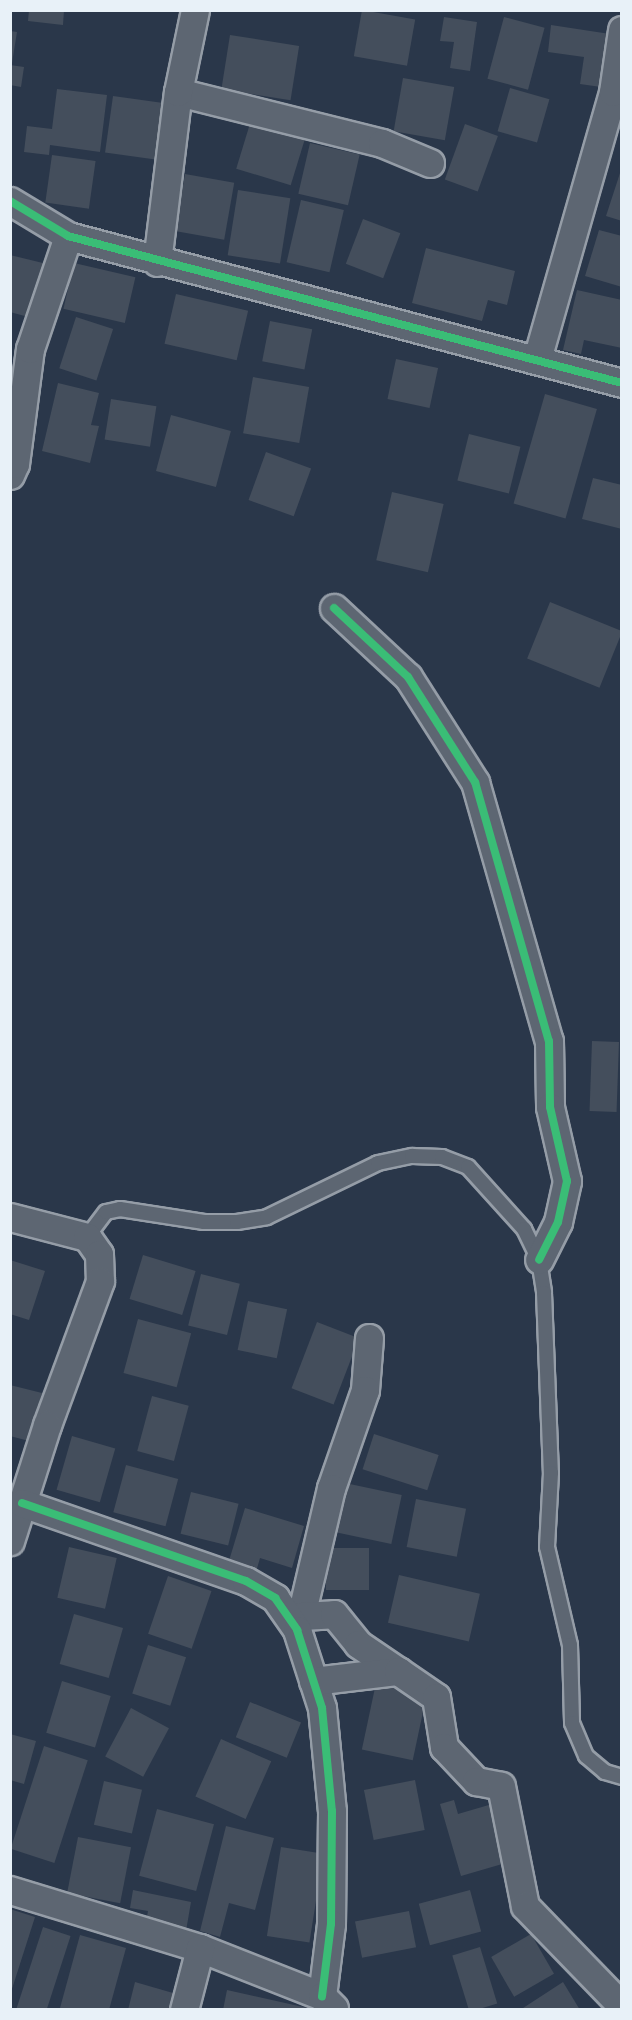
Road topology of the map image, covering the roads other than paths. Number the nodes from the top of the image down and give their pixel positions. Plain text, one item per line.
1 (195, 10) edge
2 (621, 30) edge
3 (178, 92) junction
4 (617, 93) edge
5 (430, 163) dead end
6 (10, 201) edge
7 (68, 236) junction
8 (157, 262) junction
9 (537, 359) junction
10 (621, 383) edge
11 (10, 475) edge
12 (334, 608) dead end
13 (10, 1217) edge
14 (87, 1237) junction
15 (538, 1260) junction
16 (369, 1338) dead end
17 (22, 1503) junction
18 (10, 1541) edge
19 (398, 1671) junction
20 (313, 1681) junction
21 (621, 1777) edge
22 (10, 1890) edge
23 (200, 1948) junction
24 (329, 2003) edge
25 (621, 2006) edge
26 (184, 2010) edge

1 - 3 street
2 - 4 street
3 - 5 street
3 - 8 street
4 - 9 street
6 - 7 street
7 - 8 street
7 - 11 street
8 - 9 street
9 - 10 street
12 - 15 street
13 - 14 street
14 - 15 lane
14 - 17 street
15 - 21 lane
16 - 19 street
17 - 18 street
17 - 20 street
19 - 20 street
19 - 25 street
20 - 24 street
22 - 23 street
23 - 24 street
23 - 26 street

